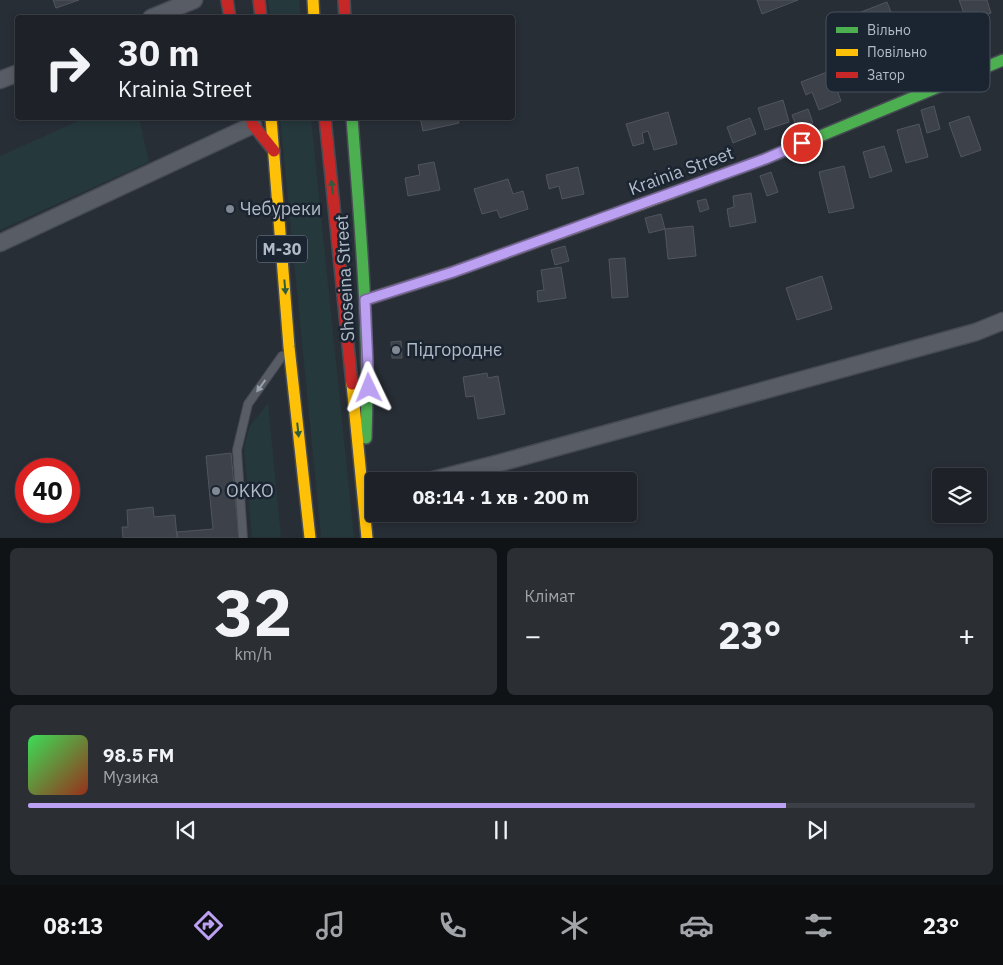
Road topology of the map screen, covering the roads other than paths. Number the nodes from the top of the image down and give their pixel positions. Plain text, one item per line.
1 (194, 0) edge
2 (227, 0) edge
3 (259, 0) edge
4 (312, 0) edge
5 (344, 0) edge
6 (158, 15) edge
7 (230, 15) edge
8 (261, 15) edge
9 (314, 15) edge
10 (345, 15) edge
11 (1003, 60) edge
12 (990, 65) edge
13 (15, 74) edge
14 (0, 80) edge
15 (926, 92) edge
16 (271, 120) edge
17 (324, 120) edge
18 (352, 120) edge
19 (252, 121) edge
20 (274, 151) junction
21 (0, 243) edge
22 (365, 300) junction
23 (1003, 320) edge
24 (289, 347) junction
25 (365, 472) edge
26 (368, 472) edge
27 (464, 472) edge
28 (367, 522) edge
29 (243, 538) edge
30 (310, 538) edge
31 (367, 538) edge

1 - 6 street
2 - 7 main road
3 - 8 main road
4 - 9 main road
5 - 10 main road
11 - 12 main road, Krainia Street
13 - 14 street
15 - 22 main road, Krainia Street
16 - 20 main road, М-30
25 -> 17 main road
18 - 22 main road, Shoseina Street
19 - 20 main road
19 - 21 street
20 -> 24 main road, М-30
22 - 26 main road, Shoseina Street
23 - 27 street
24 -> 29 lane
24 -> 30 main road, М-30
28 - 31 main road

